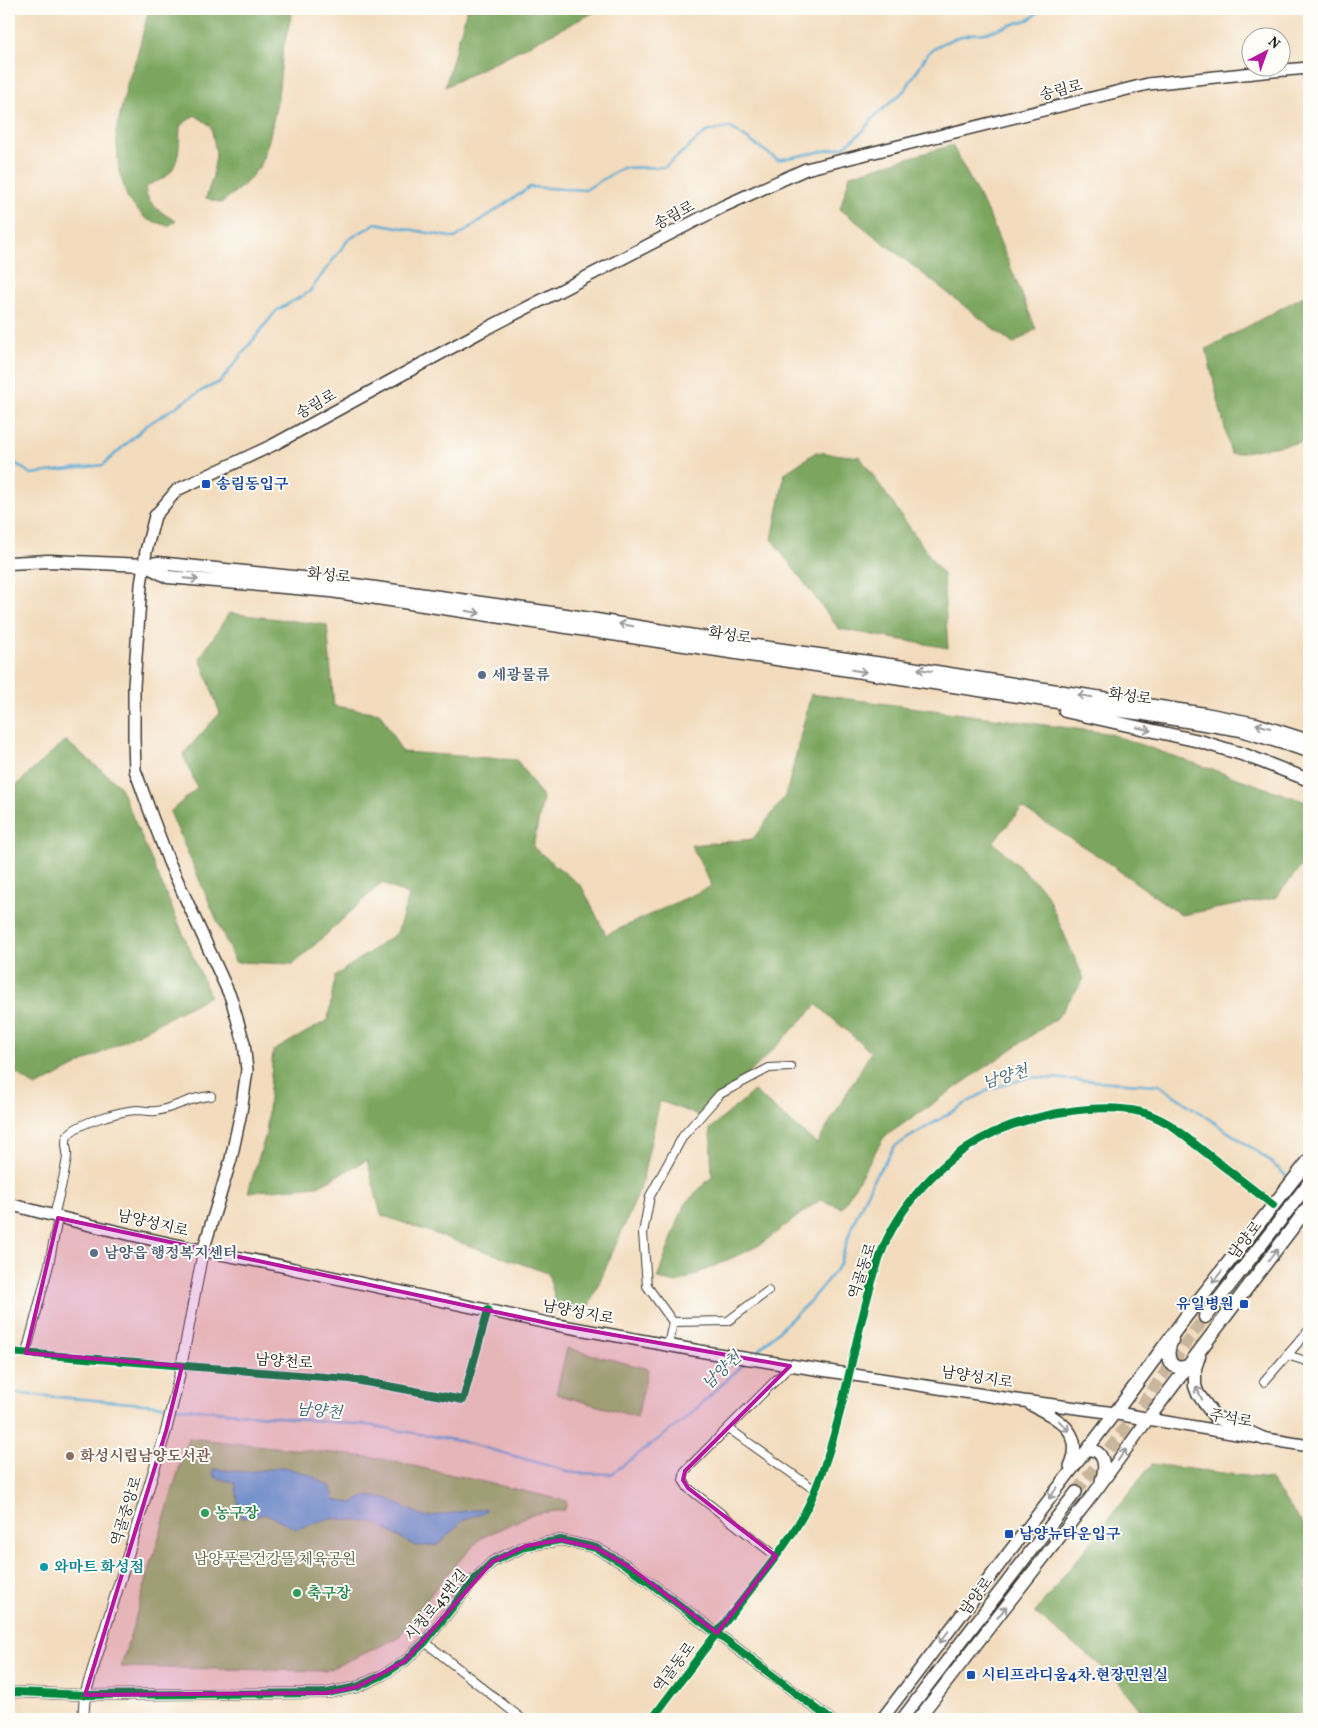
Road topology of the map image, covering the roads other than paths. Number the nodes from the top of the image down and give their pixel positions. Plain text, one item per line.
1 (9, 9) edge
2 (9, 12) edge
3 (1309, 68) edge
4 (9, 562) edge
5 (145, 565) junction
6 (926, 681) junction
7 (1306, 738) edge
8 (1309, 751) edge
9 (1309, 780) edge
10 (791, 1067) dead end
11 (212, 1096) dead end
12 (1309, 1160) edge
13 (1309, 1183) edge
14 (1277, 1201) junction
15 (9, 1204) edge
16 (1306, 1215) edge
17 (56, 1217) junction
18 (203, 1251) junction
19 (768, 1292) dead end
20 (488, 1310) junction
21 (1187, 1315) junction
22 (1206, 1317) tunnel mouth
23 (673, 1322) junction
24 (1309, 1330) edge
25 (1207, 1340) junction
26 (668, 1345) junction
27 (9, 1352) edge
28 (26, 1353) junction
29 (1287, 1355) junction
30 (1309, 1362) edge
31 (182, 1366) junction
32 (790, 1366) junction
33 (1188, 1366) junction
34 (848, 1374) junction
35 (1264, 1382) dead end
36 (1023, 1401) junction
37 (1115, 1413) junction
38 (1148, 1419) junction
39 (728, 1428) junction
40 (1264, 1439) junction
41 (1309, 1446) edge
42 (1087, 1450) junction
43 (1065, 1476) junction
44 (1098, 1488) junction
45 (815, 1490) junction
46 (1076, 1492) tunnel mouth
47 (776, 1556) junction
48 (717, 1633) junction
49 (425, 1642) junction
50 (9, 1693) edge
51 (85, 1695) junction
52 (83, 1719) edge
53 (522, 1719) edge
54 (652, 1719) edge
55 (830, 1719) edge
56 (882, 1719) edge
57 (902, 1719) edge
58 (918, 1719) edge

1 - 2 street
3 - 5 main road, 송림로
4 - 5 main road, 화성로
5 -> 6 main road, 화성로
7 -> 5 main road, 화성로
5 - 18 main road, 송림로
6 - 8 main road, 화성로
6 -> 9 main road
10 - 23 street
11 - 17 street
12 - 14 main road
13 - 22 main road, 남양로
14 -> 21 main road
14 - 34 street, 역골동로
15 - 17 main road, 남양성지로
25 -> 16 main road
17 - 18 main road, 남양성지로
17 - 28 street
18 - 20 main road, 남양성지로
18 - 31 street, 역골중앙로
19 - 23 street
20 - 26 main road, 남양성지로
20 - 31 street, 남양천로
21 - 33 main road
21 - 37 main road
23 - 26 street
24 - 29 street
25 - 33 main road
40 -> 25 main road
26 - 32 main road, 남양성지로
27 - 28 street, 남양천로
28 - 31 street, 남양천로
29 - 30 street
29 - 35 street
31 - 51 street, 역골중앙로
32 - 34 main road, 남양성지로
32 - 39 street
33 - 38 main road
34 - 36 main road, 남양성지로
34 - 45 street, 역골동로
36 - 37 main road, 남양성지로
36 -> 43 main road
37 - 38 main road, 남양성지로
37 - 42 main road
38 - 40 main road, 주석로
44 -> 38 main road
39 - 45 street
39 - 47 street
40 - 41 main road, 주석로
42 - 43 main road
42 - 44 main road
43 -> 56 main road
58 -> 44 main road
45 - 47 street, 역골동로
46 - 57 main road, 남양로
47 - 48 street, 역골동로
48 - 49 street, 시청로45번길
48 - 54 street, 역골동로
48 - 55 street, 시청로45번길
49 - 51 street, 시청로45번길
49 - 53 street
50 - 51 street, 시청로45번길
51 - 52 street, 역골중앙로

